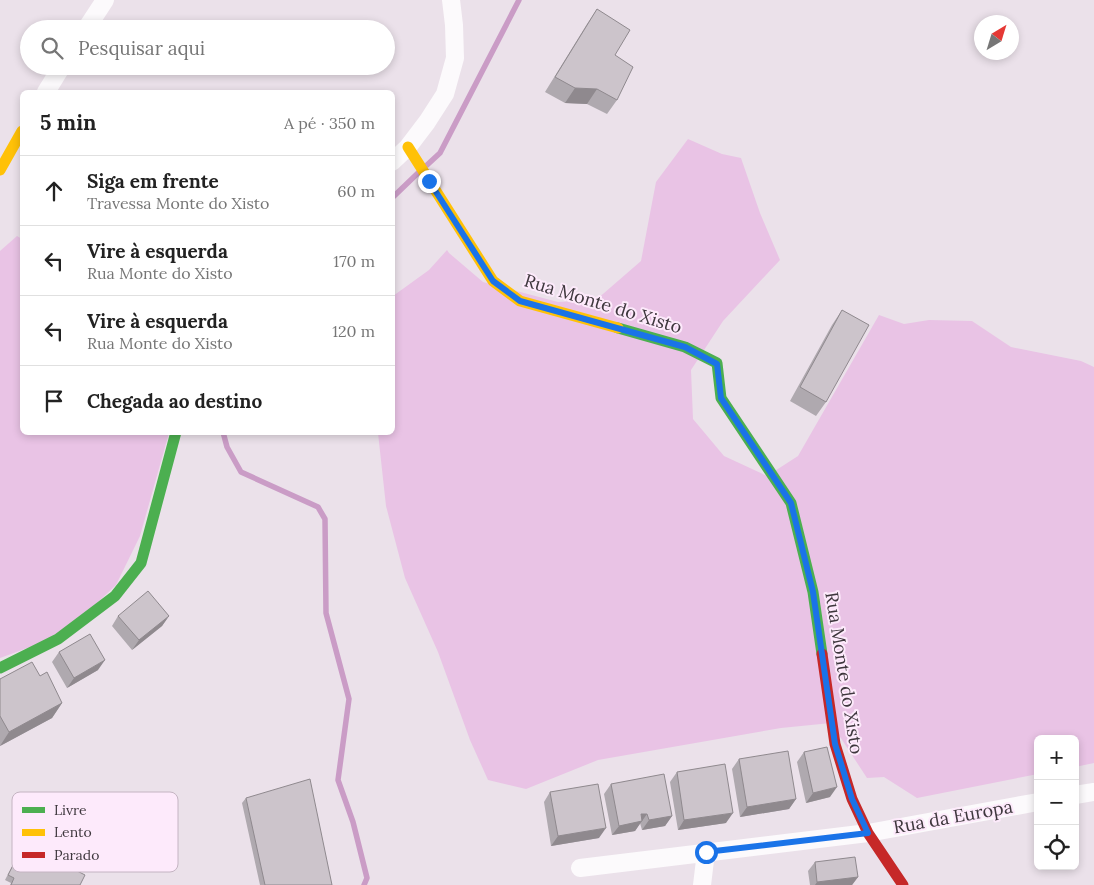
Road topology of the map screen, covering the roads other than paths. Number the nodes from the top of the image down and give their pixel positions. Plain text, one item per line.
1 (105, 0) edge
2 (451, 0) edge
3 (92, 20) edge
4 (56, 75) edge
5 (47, 90) edge
6 (20, 135) edge
7 (411, 153) junction
8 (395, 161) edge
9 (0, 170) edge
10 (175, 435) edge
11 (0, 668) edge
12 (1094, 792) edge
13 (1079, 794) edge
14 (1034, 803) edge
15 (868, 833) junction
16 (706, 852) junction
17 (580, 868) dead end
18 (702, 885) edge
19 (903, 885) edge

1 - 3 street
2 - 7 street
4 - 5 street
6 - 9 street
7 - 8 street
7 - 15 street, Rua Monte do Xisto
10 - 11 street
12 - 13 street
14 - 15 street, Rua da Europa
15 - 16 street, Rua da Europa
15 - 19 street, Rua Monte do Xisto
16 - 17 street, Rua da Europa
16 - 18 street

